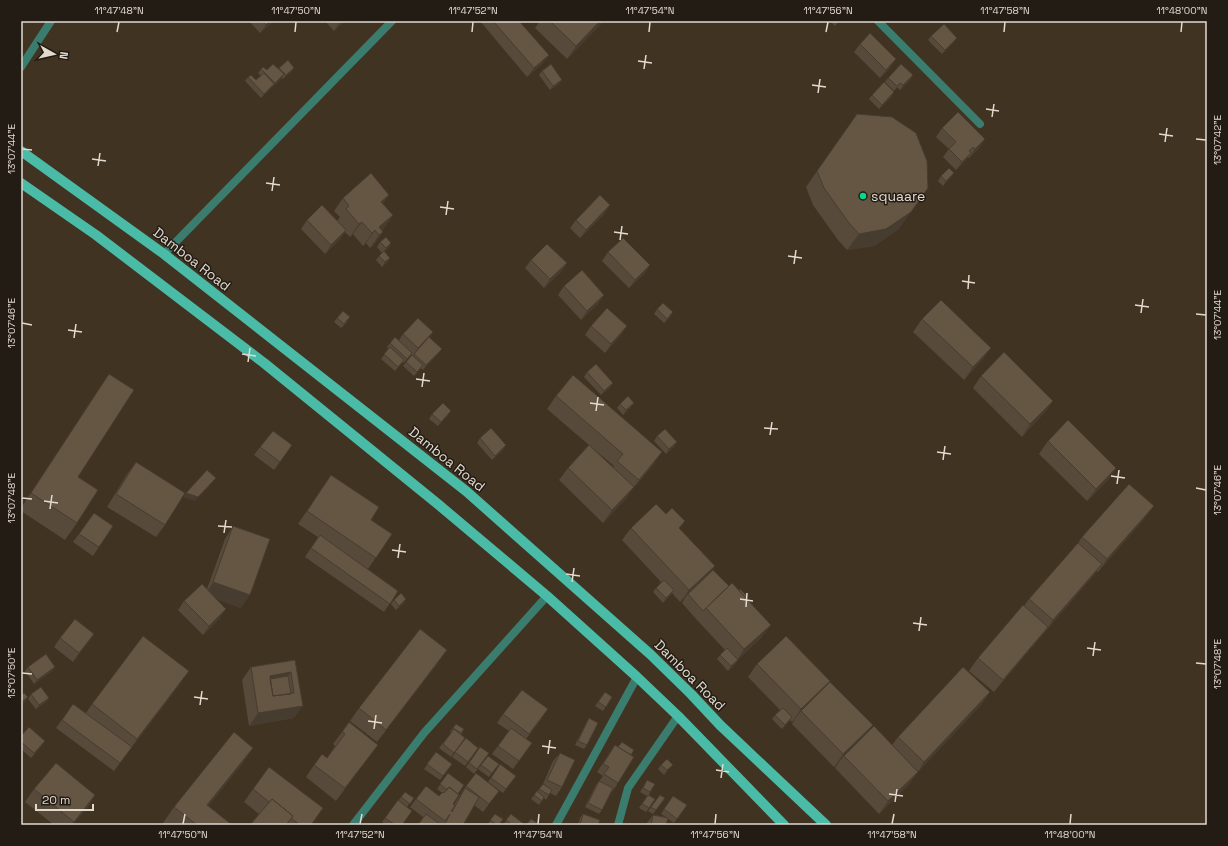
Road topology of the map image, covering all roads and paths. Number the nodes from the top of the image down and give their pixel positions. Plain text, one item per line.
1 (51, 21) edge
2 (392, 21) edge
3 (878, 21) edge
4 (21, 67) edge
5 (980, 124) dead end
6 (21, 151) edge
7 (21, 183) edge
8 (164, 254) junction
9 (547, 596) junction
10 (637, 678) junction
11 (678, 716) junction
12 (353, 825) edge
13 (556, 825) edge
14 (618, 825) edge
15 (784, 825) edge
16 (826, 825) edge

1 - 4 street
2 - 8 street
3 - 5 street
6 - 8 main road, Damboa Road
7 - 9 main road
8 - 16 main road, Damboa Road
9 - 10 main road
9 - 12 street
10 - 11 main road
10 - 13 street
11 - 14 street
11 - 15 main road

